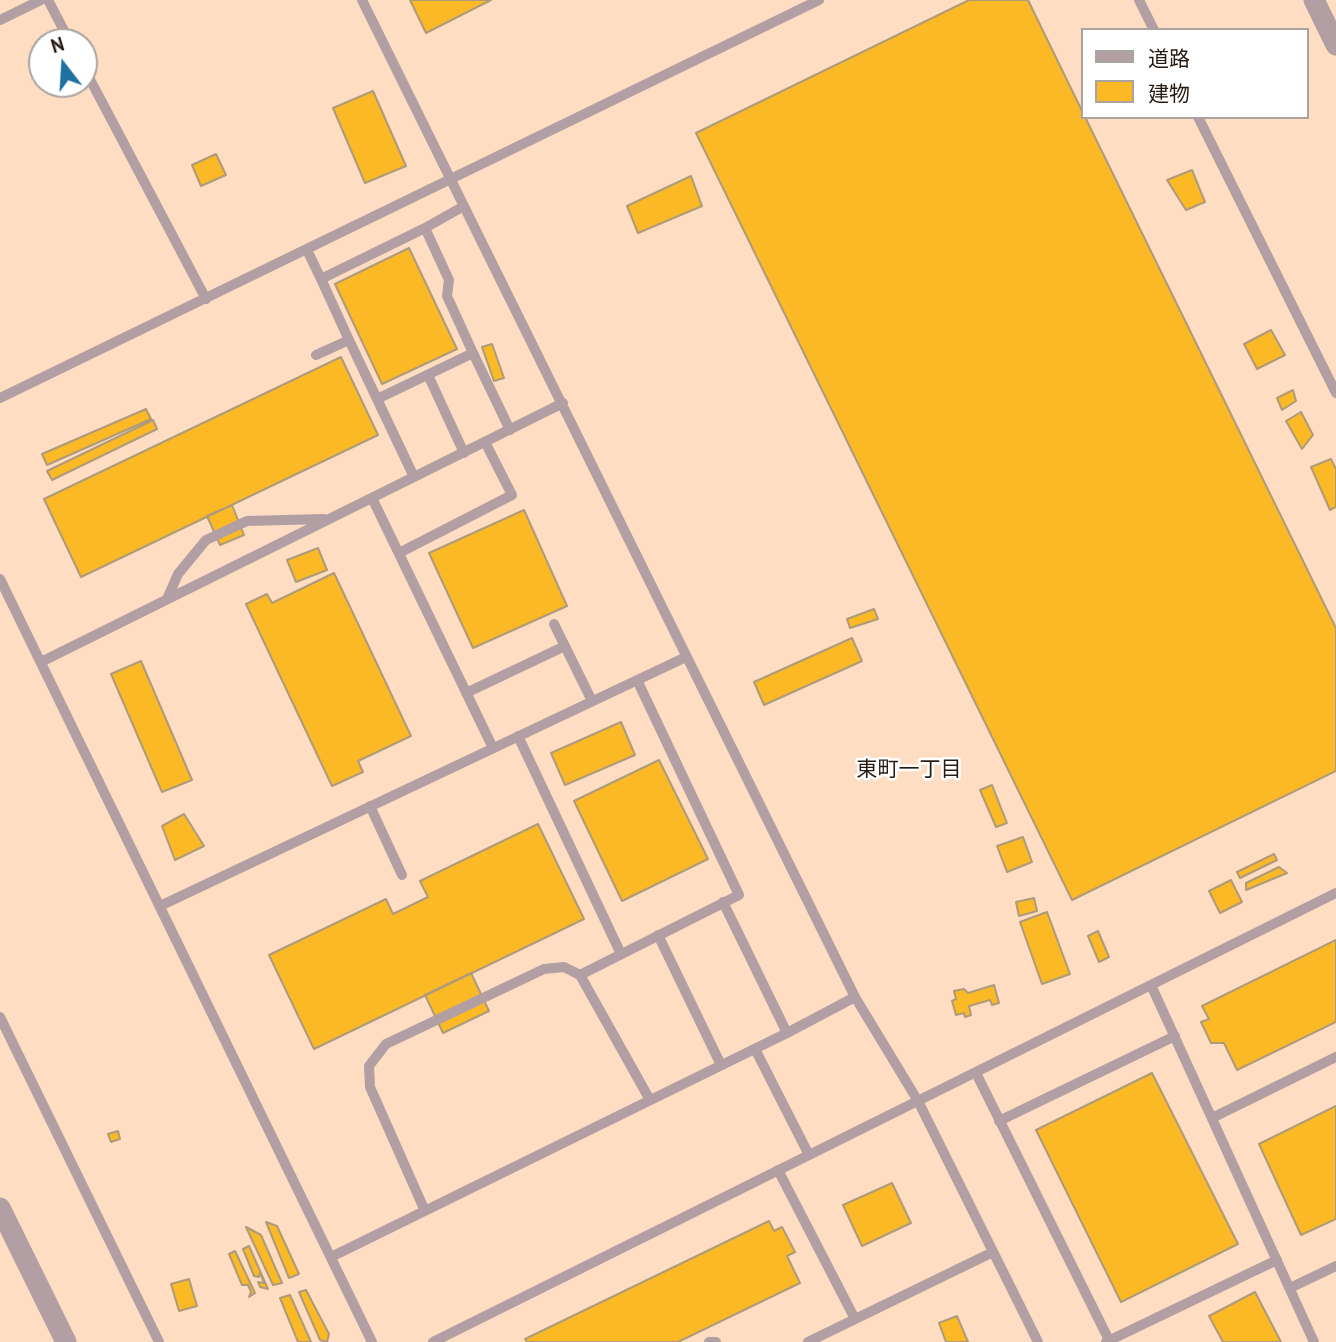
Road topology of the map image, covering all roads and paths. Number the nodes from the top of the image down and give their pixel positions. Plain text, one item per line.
1 (41, 0) edge
2 (48, 0) edge
3 (362, 0) edge
4 (819, 0) edge
5 (1139, 0) edge
6 (1314, 0) edge
7 (0, 20) edge
8 (63, 28) edge
9 (1153, 28) edge
10 (1336, 45) edge
11 (98, 95) edge
12 (1199, 119) edge
13 (451, 180) junction
14 (464, 206) junction
15 (425, 228) junction
16 (307, 250) junction
17 (320, 279) junction
18 (206, 299) junction
19 (349, 340) junction
20 (473, 353) junction
21 (316, 355) dead end
22 (428, 375) junction
23 (1336, 393) edge
24 (0, 398) edge
25 (377, 399) junction
26 (563, 404) junction
27 (510, 430) junction
28 (485, 442) junction
29 (464, 453) junction
30 (414, 477) junction
31 (372, 498) junction
32 (330, 518) junction
33 (399, 553) junction
34 (0, 579) edge
35 (167, 599) junction
36 (554, 624) dead end
37 (565, 646) junction
38 (686, 657) junction
39 (41, 662) junction
40 (637, 680) junction
41 (466, 693) junction
42 (592, 701) junction
43 (518, 736) junction
44 (493, 748) junction
45 (370, 806) junction
46 (402, 875) dead end
47 (1336, 893) edge
48 (723, 902) junction
49 (160, 906) junction
50 (658, 935) junction
51 (621, 954) junction
52 (580, 975) junction
53 (1152, 985) junction
54 (855, 997) junction
55 (0, 1017) edge
56 (787, 1033) junction
57 (1175, 1036) junction
58 (755, 1049) junction
59 (1336, 1057) edge
60 (721, 1065) junction
61 (976, 1073) junction
62 (650, 1100) junction
63 (918, 1101) junction
64 (1212, 1118) junction
65 (999, 1121) junction
66 (809, 1155) junction
67 (778, 1170) junction
68 (0, 1208) edge
69 (425, 1211) junction
70 (993, 1252) junction
71 (331, 1257) junction
72 (1277, 1260) junction
73 (1336, 1266) edge
74 (1290, 1288) junction
75 (855, 1319) junction
76 (1107, 1341) edge
77 (66, 1342) edge
78 (159, 1342) edge
79 (372, 1342) edge
80 (433, 1342) edge
81 (709, 1342) edge
82 (716, 1342) edge
83 (807, 1342) edge
84 (1038, 1342) edge
85 (1314, 1342) edge

1 - 7 lane
2 - 8 lane
3 - 13 lane
4 - 13 lane
5 - 9 lane
6 - 10 street
11 - 18 lane
12 - 23 lane
13 - 14 lane
13 - 16 lane
14 - 15 lane
14 - 26 lane
15 - 17 lane
15 - 20 lane
16 - 17 lane
16 - 18 lane
17 - 19 lane
18 - 24 lane
19 - 21 lane
19 - 25 lane
20 - 22 lane
20 - 27 lane
22 - 25 lane
22 - 29 lane
25 - 30 lane
26 - 27 lane
26 - 38 lane
27 - 28 lane
28 - 29 lane
28 - 33 lane
29 - 30 lane
30 - 31 lane
31 - 32 lane
31 - 33 lane
32 - 35 lane
32 - 35 lane
33 - 41 lane
34 - 39 lane
35 - 39 lane
36 - 37 lane
37 - 41 lane
37 - 42 lane
38 - 40 lane
38 - 54 lane
39 - 49 lane
40 - 42 lane
40 - 48 lane
41 - 44 lane
42 - 43 lane
43 - 44 lane
43 - 51 lane
44 - 45 lane
45 - 46 lane
45 - 49 lane
47 - 53 lane
48 - 50 lane
48 - 56 lane
49 - 71 lane
50 - 51 lane
50 - 60 lane
51 - 52 lane
52 - 62 lane
52 - 69 lane
53 - 57 lane
53 - 61 lane
54 - 56 lane
54 - 63 lane
55 - 78 lane
56 - 58 lane
57 - 64 lane
57 - 65 lane
58 - 60 lane
58 - 66 lane
59 - 64 lane
60 - 62 lane
61 - 63 lane
61 - 65 lane
62 - 69 lane
63 - 66 lane
63 - 70 lane
64 - 72 lane
65 - 76 lane
66 - 67 lane
67 - 75 lane
67 - 80 lane
68 - 77 street
69 - 71 lane
70 - 75 lane
70 - 84 lane
71 - 79 lane
72 - 74 lane
72 - 76 lane
73 - 74 lane
74 - 85 lane
75 - 83 lane
81 - 82 lane

